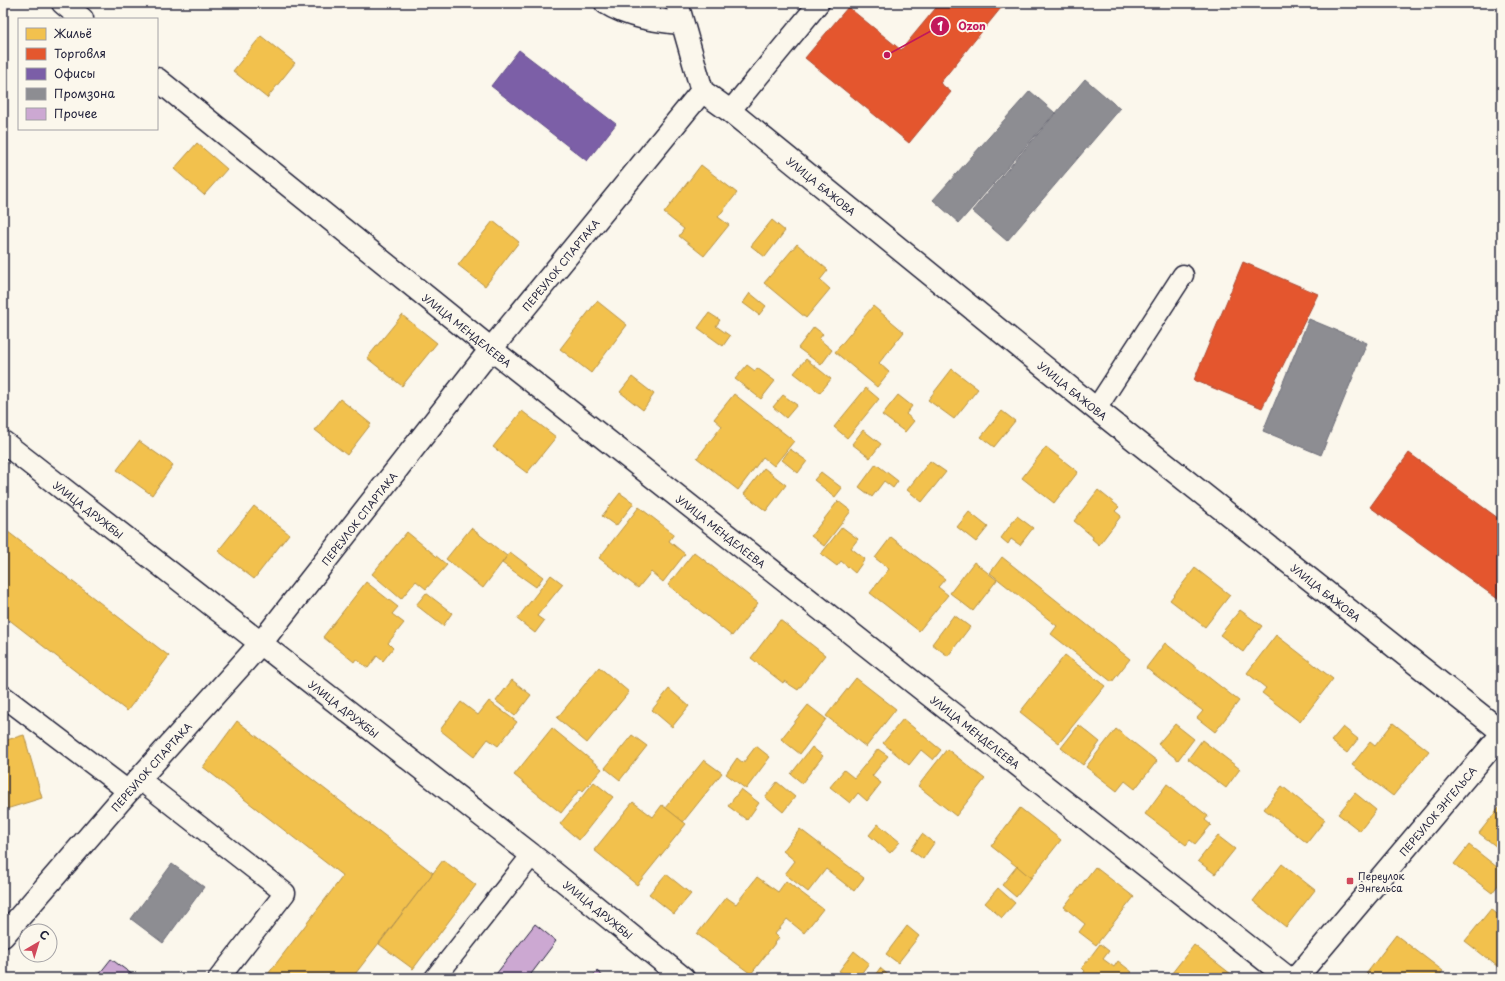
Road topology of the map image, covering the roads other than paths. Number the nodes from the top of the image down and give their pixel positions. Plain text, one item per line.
1 (63, 3) edge
2 (606, 3) edge
3 (819, 3) edge
4 (679, 13) edge
5 (81, 18) edge
6 (158, 80) edge
7 (702, 91) junction
8 (730, 111) junction
9 (1183, 275) dead end
10 (491, 349) junction
11 (1096, 409) junction
12 (3, 442) edge
13 (261, 643) junction
14 (7, 704) edge
15 (1502, 733) edge
16 (133, 785) junction
17 (532, 855) junction
18 (3, 936) edge
19 (219, 978) edge
20 (435, 978) edge
21 (683, 978) edge
22 (1288, 978) edge
23 (1296, 978) edge

1 - 5 street
2 - 4 street
3 - 8 lane
4 - 7 street
6 - 10 street, УЛИЦА МЕНДЕЛЕЕВА
7 - 8 street, УЛИЦА БАЖОВА
7 - 10 street, ПЕРЕУЛОК СПАРТАКА
8 - 11 street, УЛИЦА БАЖОВА
9 - 11 lane
10 - 13 street, ПЕРЕУЛОК СПАРТАКА
10 - 22 street, УЛИЦА МЕНДЕЛЕЕВА
11 - 15 street, УЛИЦА БАЖОВА
12 - 13 street, УЛИЦА ДРУЖБЫ
13 - 16 street, ПЕРЕУЛОК СПАРТАКА
13 - 17 street, УЛИЦА ДРУЖБЫ
14 - 16 lane
15 - 23 street, ПЕРЕУЛОК ЭНГЕЛЬСА
16 - 18 street, ПЕРЕУЛОК СПАРТАКА
16 - 19 lane
17 - 20 lane
17 - 21 street, УЛИЦА ДРУЖБЫ

